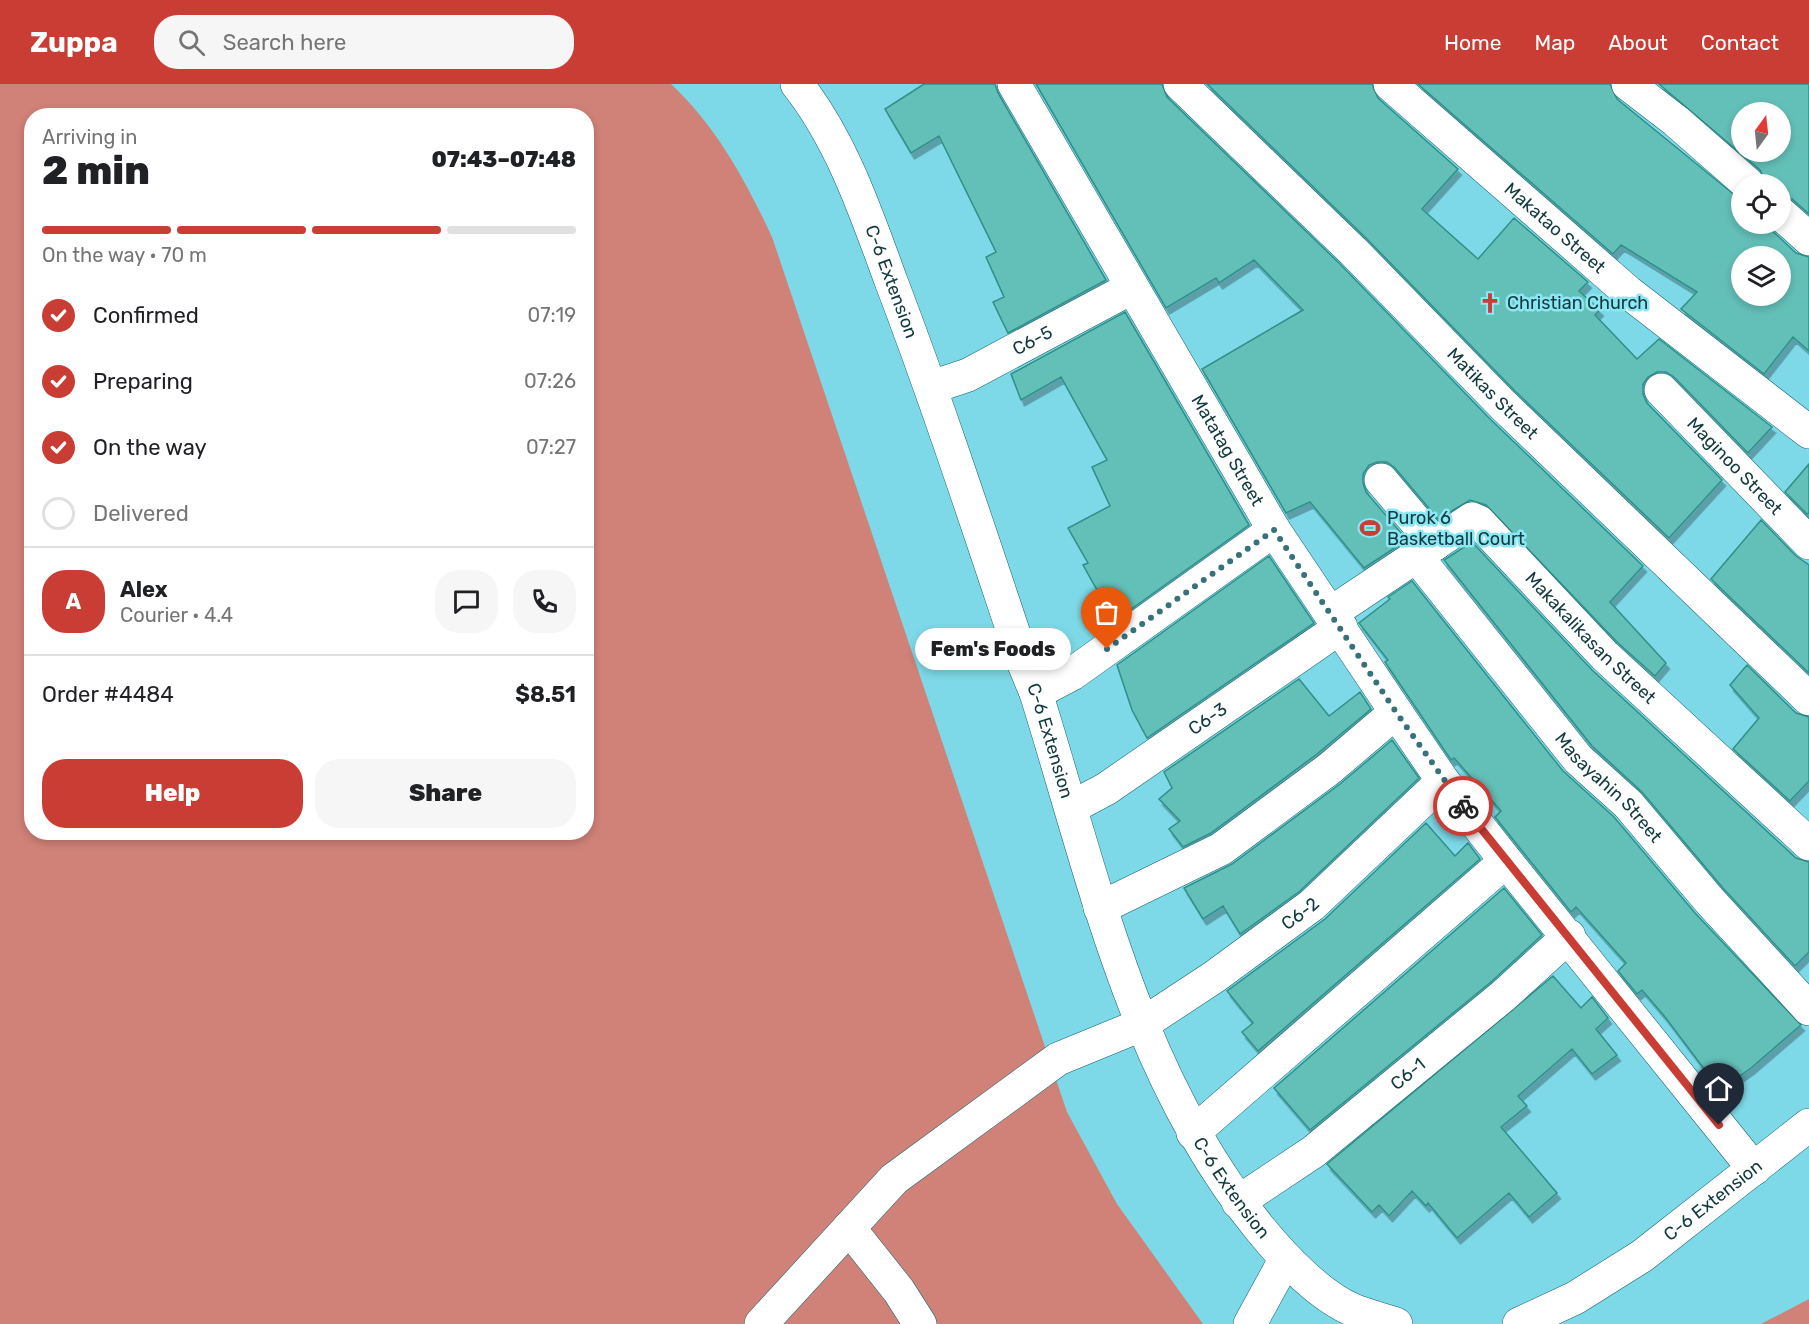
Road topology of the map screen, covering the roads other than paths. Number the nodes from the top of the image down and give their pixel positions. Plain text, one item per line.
1 (797, 84) edge
2 (1014, 84) edge
3 (1180, 84) edge
4 (1390, 84) edge
5 (1628, 84) edge
6 (1737, 174) edge
7 (1791, 223) edge
8 (1809, 239) edge
9 (1131, 288) junction
10 (932, 387) junction
11 (1661, 390) dead end
12 (1809, 432) edge
13 (1382, 480) dead end
14 (1274, 530) junction
15 (1809, 543) edge
16 (1426, 550) junction
17 (1336, 620) junction
18 (1036, 693) junction
19 (1809, 699) edge
20 (1396, 712) junction
21 (1443, 781) junction
22 (1072, 807) junction
23 (1809, 844) edge
24 (1506, 861) junction
25 (1100, 908) junction
26 (1569, 936) junction
27 (1809, 1009) edge
28 (1141, 1025) junction
29 (1809, 1125) edge
30 (1193, 1133) junction
31 (1754, 1169) junction
32 (1238, 1202) junction
33 (849, 1228) junction
34 (1285, 1260) junction
35 (761, 1324) edge
36 (920, 1324) edge
37 (1250, 1324) edge
38 (1396, 1324) edge
39 (1519, 1324) edge

1 - 10 street, C-6 Extension
2 - 9 street, Matatag Street
3 - 19 street, Matikas Street
4 - 12 street, Makatao Street
5 - 6 street
7 - 8 street
9 - 10 street, C6-5
9 - 14 street, Matatag Street
10 - 18 street, C-6 Extension
11 - 15 street, Maginoo Street
13 - 16 street, Masayahin Street
14 - 17 street, Matatag Street
14 - 18 street
16 - 17 street, Makakalikasan Street
16 - 23 street, Makakalikasan Street
16 - 27 street, Masayahin Street
17 - 20 street, Matatag Street
17 - 22 street, C6-3
18 - 22 street, C-6 Extension
20 - 21 street, Matatag Street
20 - 25 street
21 - 24 street, Matatag Street
21 - 28 street, C6-2
22 - 25 street, C-6 Extension
24 - 26 street, Matatag Street
24 - 30 street
25 - 28 street, C-6 Extension
26 - 31 street, Matatag Street
26 - 32 street, C6-1
28 - 30 street, C-6 Extension
28 - 33 street, C6-2
29 - 31 street, C-6 Extension
30 - 32 street, C-6 Extension
31 - 39 street, C-6 Extension
32 - 34 street, C-6 Extension
33 - 35 street, C6-2
33 - 36 street
34 - 37 street
34 - 38 street, C-6 Extension

